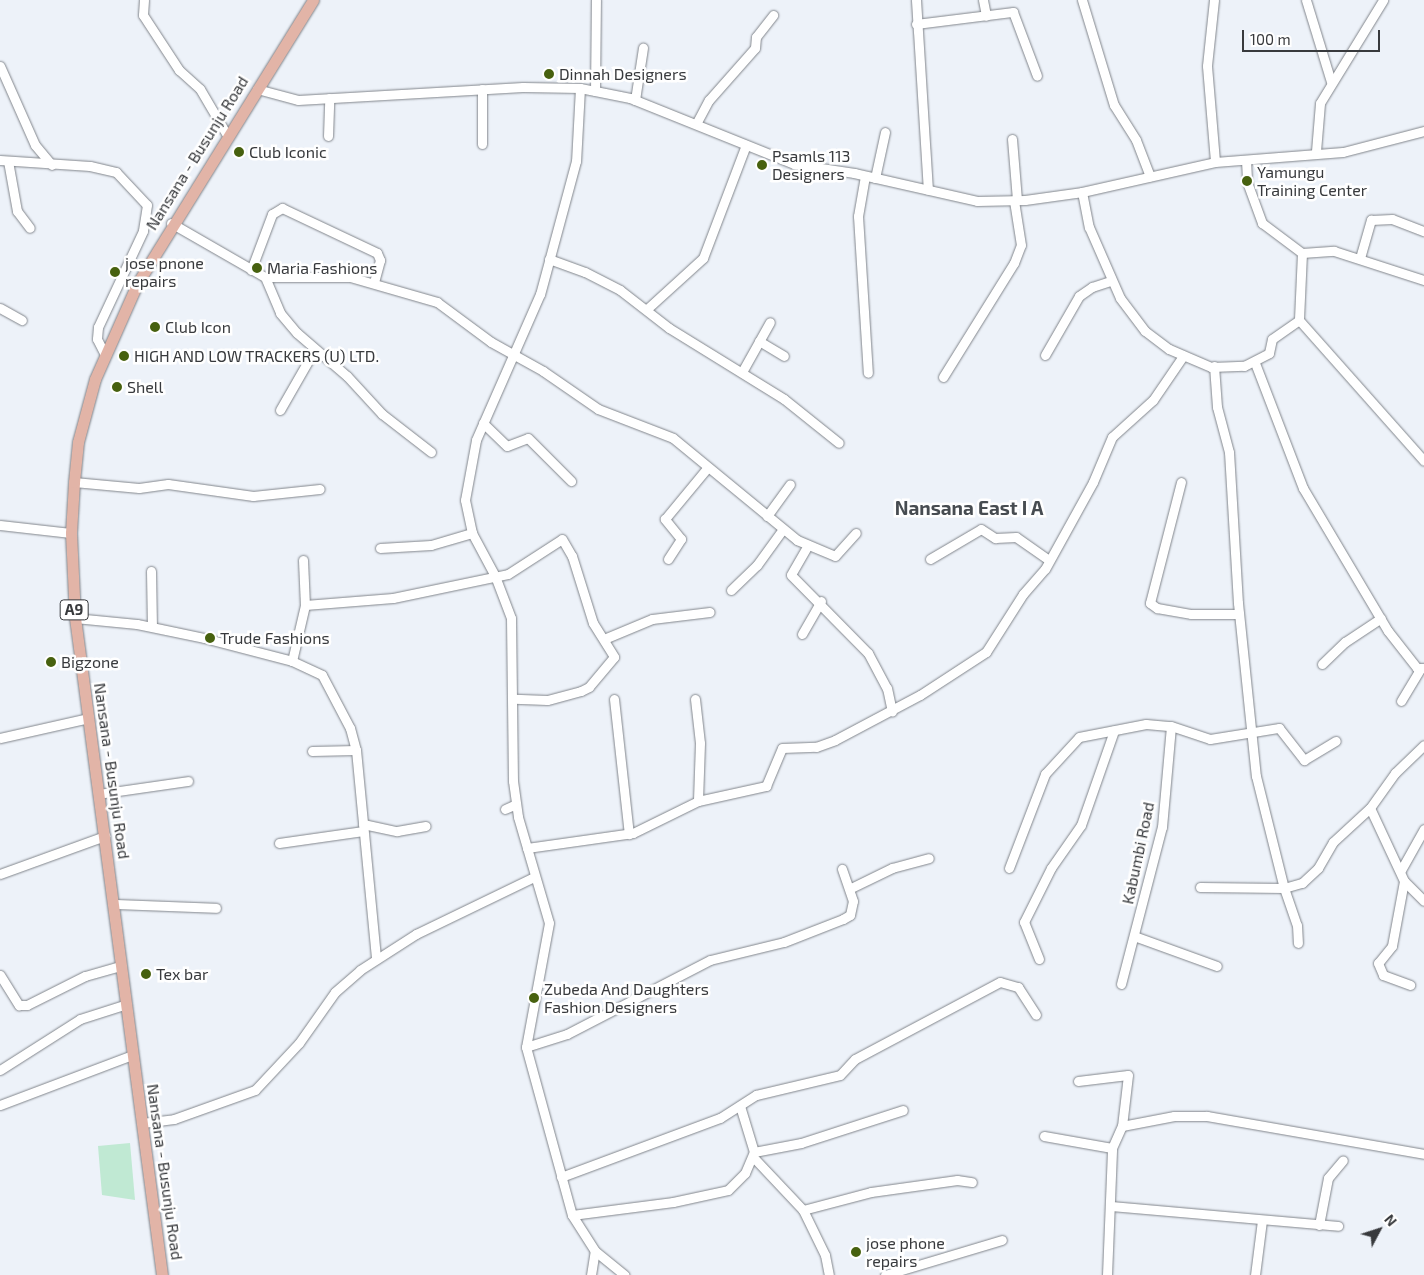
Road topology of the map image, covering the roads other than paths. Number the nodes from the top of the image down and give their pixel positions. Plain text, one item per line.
1 (144, 0) edge
2 (313, 0) edge
3 (596, 0) edge
4 (916, 0) edge
5 (984, 0) edge
6 (1082, 0) edge
7 (1214, 0) edge
8 (1306, 0) edge
9 (1383, 0) edge
10 (773, 15) dead end
11 (986, 16) junction
12 (916, 24) junction
13 (643, 48) dead end
14 (0, 66) edge
15 (1037, 76) dead end
16 (1331, 82) junction
17 (580, 88) junction
18 (257, 89) junction
19 (482, 89) junction
20 (595, 91) junction
21 (329, 98) junction
22 (635, 100) junction
23 (696, 124) junction
24 (885, 132) dead end
25 (1424, 132) edge
26 (227, 135) junction
27 (328, 136) dead end
28 (1012, 139) dead end
29 (482, 144) dead end
30 (746, 144) junction
31 (1316, 151) junction
32 (1246, 160) junction
33 (4, 161) edge
34 (1215, 162) junction
35 (52, 165) junction
36 (865, 176) junction
37 (1150, 176) junction
38 (875, 178) junction
39 (928, 190) junction
40 (1082, 192) junction
41 (1015, 200) junction
42 (171, 223) junction
43 (30, 228) dead end
44 (1424, 231) edge
45 (1302, 253) junction
46 (1360, 258) junction
47 (548, 259) junction
48 (251, 270) junction
49 (265, 277) junction
50 (1424, 280) edge
51 (1111, 281) junction
52 (374, 283) junction
53 (0, 308) edge
54 (647, 309) junction
55 (22, 320) dead end
56 (1299, 320) junction
57 (770, 322) dead end
58 (759, 342) junction
59 (315, 349) junction
60 (105, 355) junction
61 (515, 355) junction
62 (1045, 355) dead end
63 (784, 356) dead end
64 (1183, 356) junction
65 (1255, 362) junction
66 (1214, 366) junction
67 (742, 372) junction
68 (868, 373) dead end
69 (943, 376) dead end
70 (280, 410) dead end
71 (483, 423) junction
72 (839, 443) dead end
73 (431, 452) dead end
74 (1424, 460) edge
75 (708, 467) junction
76 (571, 481) dead end
77 (74, 482) junction
78 (1181, 482) dead end
79 (790, 484) dead end
80 (320, 489) dead end
81 (768, 516) junction
82 (0, 525) edge
83 (783, 529) junction
84 (71, 533) junction
85 (472, 533) junction
86 (856, 533) dead end
87 (808, 545) junction
88 (380, 548) dead end
89 (668, 559) dead end
90 (930, 559) dead end
91 (1048, 559) junction
92 (304, 560) dead end
93 (151, 570) dead end
94 (495, 576) junction
95 (731, 590) dead end
96 (821, 601) junction
97 (305, 605) junction
98 (710, 612) dead end
99 (1239, 614) junction
100 (75, 618) junction
101 (1381, 618) junction
102 (152, 626) junction
103 (802, 634) dead end
104 (604, 639) junction
105 (292, 661) junction
106 (1322, 664) dead end
107 (1422, 668) edge
108 (514, 699) junction
109 (695, 699) dead end
110 (614, 700) dead end
111 (1401, 700) dead end
112 (892, 710) junction
113 (89, 718) junction
114 (1171, 726) junction
115 (1114, 731) junction
116 (1251, 732) junction
117 (0, 738) edge
118 (1336, 741) dead end
119 (1424, 745) edge
120 (356, 750) junction
121 (312, 751) dead end
122 (188, 781) dead end
123 (98, 794) junction
124 (698, 801) junction
125 (516, 804) junction
126 (1370, 808) junction
127 (506, 809) dead end
128 (426, 826) dead end
129 (363, 828) junction
130 (1424, 829) edge
131 (629, 834) junction
132 (105, 836) junction
133 (279, 843) dead end
134 (526, 848) junction
135 (929, 858) dead end
136 (1009, 868) dead end
137 (842, 869) dead end
138 (1402, 870) junction
139 (0, 874) edge
140 (534, 877) junction
141 (1404, 881) junction
142 (1200, 887) dead end
143 (850, 888) junction
144 (1284, 888) junction
145 (1424, 901) edge
146 (114, 904) junction
147 (216, 908) dead end
148 (1134, 936) junction
149 (1298, 943) dead end
150 (376, 959) junction
151 (1039, 959) dead end
152 (121, 966) junction
153 (1217, 966) dead end
154 (0, 975) edge
155 (1121, 984) dead end
156 (1410, 985) dead end
157 (124, 1005) junction
158 (1036, 1015) dead end
159 (526, 1047) junction
160 (132, 1055) junction
161 (0, 1070) edge
162 (1078, 1081) dead end
163 (0, 1105) edge
164 (740, 1106) junction
165 (903, 1110) dead end
166 (142, 1123) junction
167 (1122, 1126) junction
168 (1044, 1136) dead end
169 (1112, 1148) junction
170 (1424, 1154) edge
171 (754, 1155) junction
172 (1342, 1160) dead end
173 (561, 1176) junction
174 (972, 1182) dead end
175 (1111, 1206) junction
176 (804, 1210) junction
177 (572, 1215) junction
178 (1262, 1220) junction
179 (1319, 1225) junction
180 (1338, 1226) dead end
181 (1002, 1240) dead end
182 (595, 1251) junction
183 (162, 1275) edge
184 (591, 1275) edge
185 (625, 1275) edge
186 (829, 1275) edge
187 (885, 1275) edge
188 (1107, 1275) edge
189 (1255, 1275) edge

1 - 26 street
2 - 18 main road, Nansana - Busunju Road / A9
3 - 20 street
4 - 12 street
5 - 11 street
6 - 37 street
7 - 34 street
8 - 16 street
9 - 16 street
10 - 23 street
11 - 12 street
11 - 15 street
12 - 39 street
13 - 22 street
14 - 35 street
16 - 31 street
17 - 19 street
17 - 20 street
17 - 47 street
18 - 21 street
18 - 26 main road, Nansana - Busunju Road / A9
19 - 21 street
19 - 29 street
20 - 22 street
21 - 27 street
22 - 23 street
23 - 30 street
24 - 38 street
25 - 31 street
26 - 42 main road, Nansana - Busunju Road / A9
28 - 41 street
30 - 36 street
30 - 54 street
31 - 32 street
32 - 34 street
32 - 45 street
33 - 35 street
33 - 43 street
34 - 37 street
35 - 60 street
36 - 38 street
36 - 68 street
37 - 40 street
38 - 39 street
39 - 41 street
40 - 41 street
40 - 51 street
41 - 69 street
42 - 48 street
42 - 60 main road, Nansana - Busunju Road / A9
44 - 46 street
45 - 46 street
45 - 56 street
46 - 50 street
47 - 54 street
47 - 61 street
48 - 49 street
48 - 52 street
49 - 52 street
49 - 59 street
51 - 62 street
51 - 64 street
52 - 61 street
53 - 55 street
54 - 67 street
56 - 65 street
56 - 74 street
57 - 58 street
58 - 63 street
58 - 67 street
59 - 70 street
59 - 73 street
60 - 77 main road, Nansana - Busunju Road / A9
61 - 71 street
61 - 75 street
64 - 66 street
64 - 91 street
65 - 66 street
65 - 101 street
66 - 99 street
67 - 72 street
71 - 76 street
71 - 85 street
75 - 81 street
75 - 89 street
77 - 80 street
77 - 84 main road, Nansana - Busunju Road / A9
78 - 99 street
79 - 81 street
81 - 83 street
82 - 84 street
83 - 87 street
83 - 95 street
84 - 100 main road, Nansana - Busunju Road / A9
85 - 88 street
85 - 94 street
86 - 87 street
87 - 96 street
90 - 91 street
91 - 112 street
92 - 97 street
93 - 102 street
94 - 97 street
94 - 104 street
94 - 108 street
96 - 103 street
96 - 112 street
97 - 105 street
98 - 104 street
99 - 116 street
100 - 102 street
100 - 113 main road, Nansana - Busunju Road / A9
101 - 106 street
101 - 107 street
102 - 105 street
104 - 108 street
105 - 120 street
107 - 111 street
108 - 125 street
109 - 124 street
110 - 131 street
112 - 124 street
113 - 117 street
113 - 123 main road, Nansana - Busunju Road / A9
114 - 115 street
114 - 116 street
114 - 148 street, Kabumbi Road
115 - 136 street
115 - 151 street
116 - 118 street
116 - 144 street
119 - 126 street
120 - 121 street
120 - 129 street
122 - 123 street
123 - 132 main road, Nansana - Busunju Road / A9
124 - 131 street
125 - 127 street
125 - 134 street
126 - 138 street
126 - 144 street
128 - 129 street
129 - 133 street
129 - 150 street
130 - 138 street
131 - 134 street
132 - 139 street
132 - 146 main road, Nansana - Busunju Road / A9
134 - 140 street
135 - 143 street
137 - 143 street
138 - 141 street
140 - 150 street
140 - 159 street
141 - 145 street
141 - 156 street
142 - 144 street
143 - 159 street
144 - 149 street
146 - 147 street
146 - 152 main road, Nansana - Busunju Road / A9
148 - 153 street
148 - 155 street, Kabumbi Road
150 - 166 street
152 - 154 street
152 - 157 main road, Nansana - Busunju Road / A9
157 - 160 main road, Nansana - Busunju Road / A9
157 - 161 street
158 - 164 street
159 - 173 street
160 - 163 street
160 - 166 main road, Nansana - Busunju Road / A9
162 - 167 street
164 - 171 street
164 - 173 street
165 - 171 street
166 - 183 main road, Nansana - Busunju Road / A9
167 - 169 street
167 - 170 street
168 - 169 street
169 - 175 street
171 - 176 street
171 - 177 street
172 - 179 street
173 - 177 street
174 - 176 street
175 - 178 street
175 - 188 street
176 - 186 street
177 - 182 street
178 - 179 street
178 - 189 street
179 - 180 street
181 - 187 street
182 - 184 street
182 - 185 street

